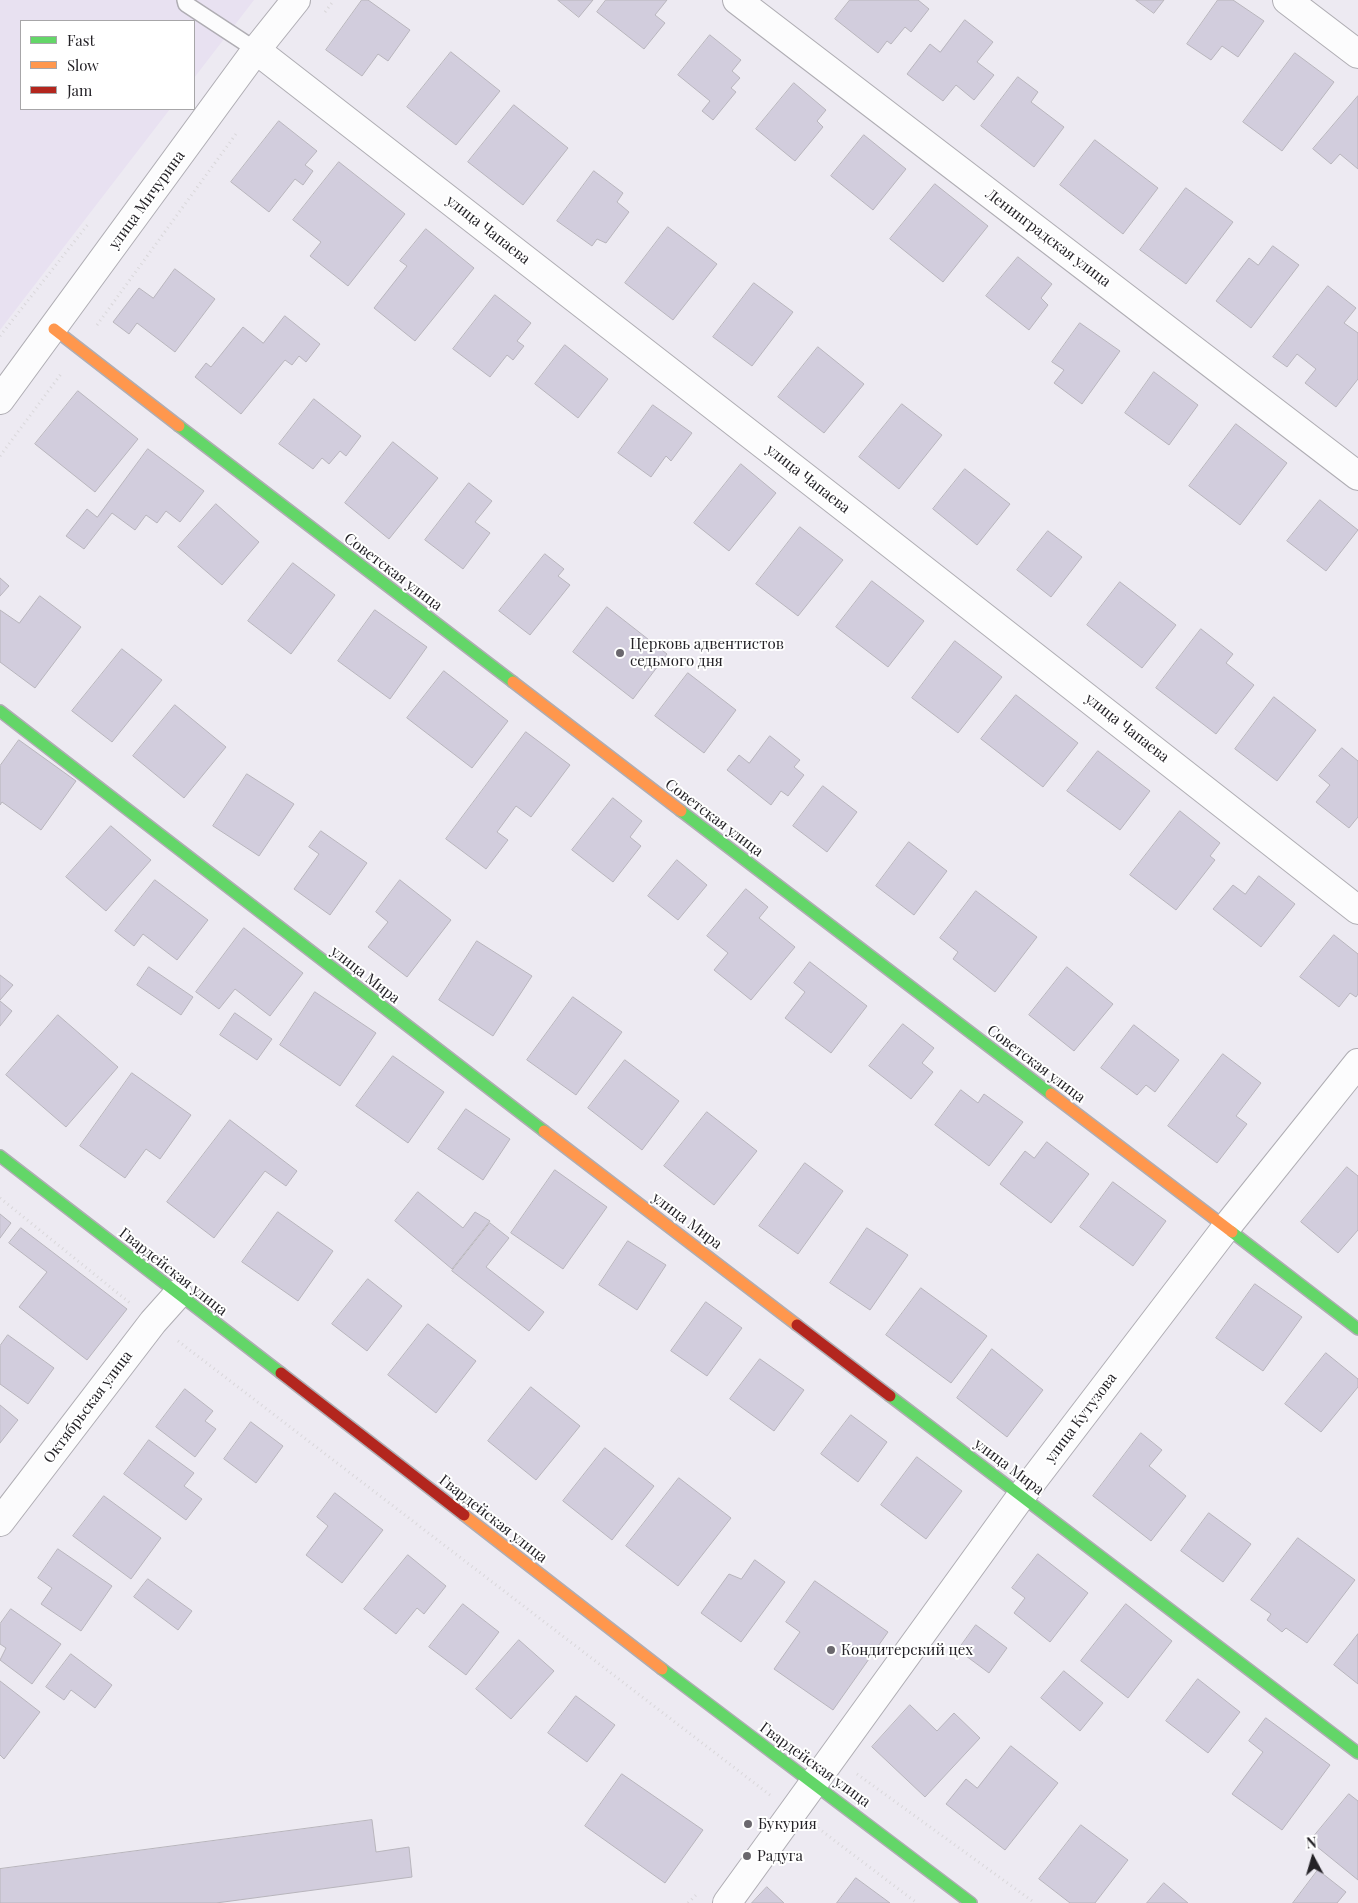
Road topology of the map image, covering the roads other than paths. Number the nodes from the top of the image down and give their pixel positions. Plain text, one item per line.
1 (185, 0) edge
2 (296, 0) edge
3 (737, 0) edge
4 (1287, 0) edge
5 (256, 50) junction
6 (1358, 54) edge
7 (54, 329) junction
8 (0, 400) edge
9 (1358, 476) edge
10 (0, 711) edge
11 (1358, 910) edge
12 (1358, 1063) edge
13 (0, 1156) edge
14 (1225, 1228) junction
15 (178, 1294) junction
16 (1358, 1329) edge
17 (1022, 1495) junction
18 (0, 1522) edge
19 (1358, 1753) edge
20 (813, 1783) junction
21 (727, 1903) edge
22 (971, 1903) edge

1 - 5 lane
2 - 5 street, улица Мичурина
3 - 9 street, Ленинградская улица
4 - 6 street
5 - 7 street, улица Мичурина
5 - 11 street, улица Чапаева
7 - 8 street, улица Мичурина
7 - 14 street, Советская улица
10 - 17 street, улица Мира
12 - 14 street, улица Кутузова
13 - 15 street, Гвардейская улица
14 - 16 street, Советская улица
14 - 17 street, улица Кутузова
15 - 18 street, Октябрьская улица
15 - 20 street, Гвардейская улица
17 - 19 street, улица Мира
17 - 20 street, улица Кутузова
20 - 21 street, улица Кутузова
20 - 22 street, Гвардейская улица

